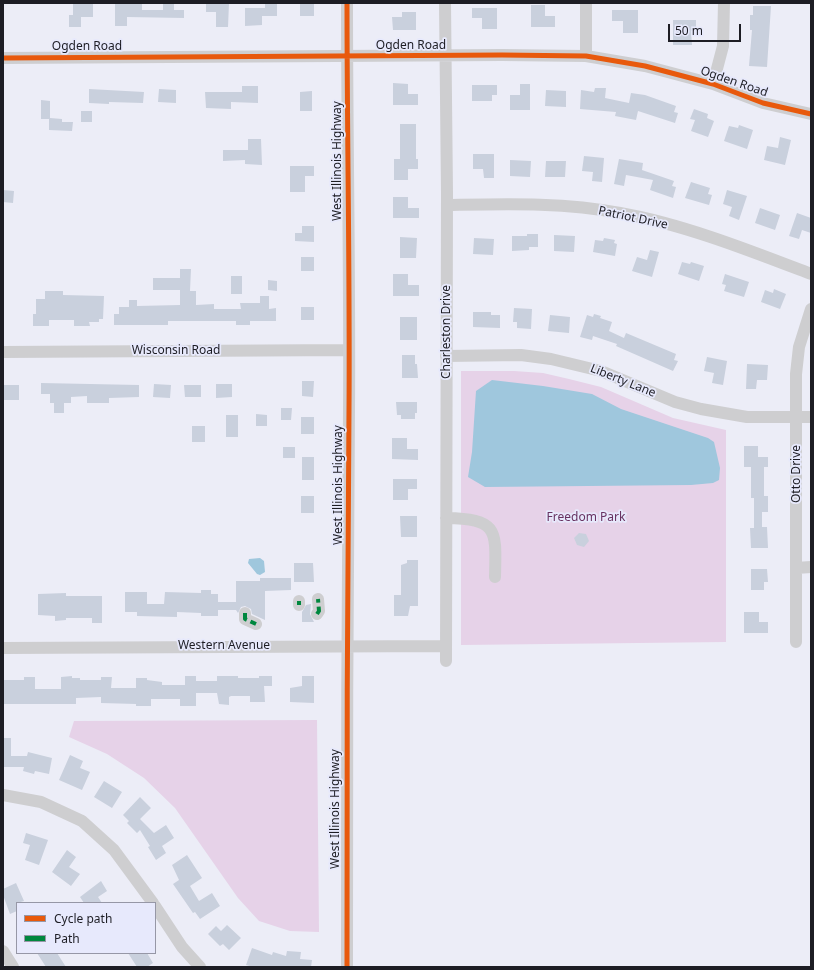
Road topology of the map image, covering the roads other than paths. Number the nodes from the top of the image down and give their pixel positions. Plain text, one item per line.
1 (347, 3) edge
2 (445, 3) edge
3 (586, 3) edge
4 (724, 3) edge
5 (347, 56) junction
6 (446, 56) junction
7 (586, 56) junction
8 (3, 58) edge
9 (713, 84) junction
10 (811, 114) edge
11 (447, 205) junction
12 (811, 274) edge
13 (811, 309) edge
14 (349, 350) junction
15 (3, 352) edge
16 (446, 356) junction
17 (811, 417) edge
18 (797, 418) junction
19 (446, 518) junction
20 (796, 568) junction
21 (811, 568) edge
22 (495, 577) dead end
23 (318, 598) dead end
24 (245, 613) dead end
25 (317, 614) dead end
26 (256, 624) dead end
27 (796, 642) dead end
28 (348, 646) junction
29 (446, 646) junction
30 (3, 648) edge
31 (446, 661) dead end
32 (3, 795) edge
33 (152, 902) edge
34 (156, 908) edge
35 (3, 951) edge
36 (13, 967) edge
37 (200, 967) edge
38 (347, 967) edge

1 - 5 street, West Illinois Highway
2 - 6 street, Charleston Drive
3 - 7 street
4 - 9 street
5 - 6 street, Ogden Road
5 - 8 street, Ogden Road
5 - 14 street, West Illinois Highway
6 - 7 street, Ogden Road
6 - 11 street, Charleston Drive
7 - 9 street, Ogden Road
9 - 10 street, Ogden Road
11 - 12 street, Patriot Drive
11 - 16 street, Charleston Drive
13 - 18 street, Otto Drive
14 - 15 street, Wisconsin Road
14 - 28 street, West Illinois Highway
16 - 18 street, Liberty Lane
16 - 19 street, Charleston Drive
17 - 18 street, Liberty Lane
18 - 20 street, Otto Drive
19 - 22 street
19 - 29 street, Charleston Drive
20 - 21 street
20 - 27 street, Otto Drive
23 - 25 street
24 - 26 street
28 - 29 street, Western Avenue
28 - 30 street, Western Avenue
28 - 38 street, West Illinois Highway
29 - 31 street, Charleston Drive
32 - 33 street
34 - 37 street
35 - 36 street

